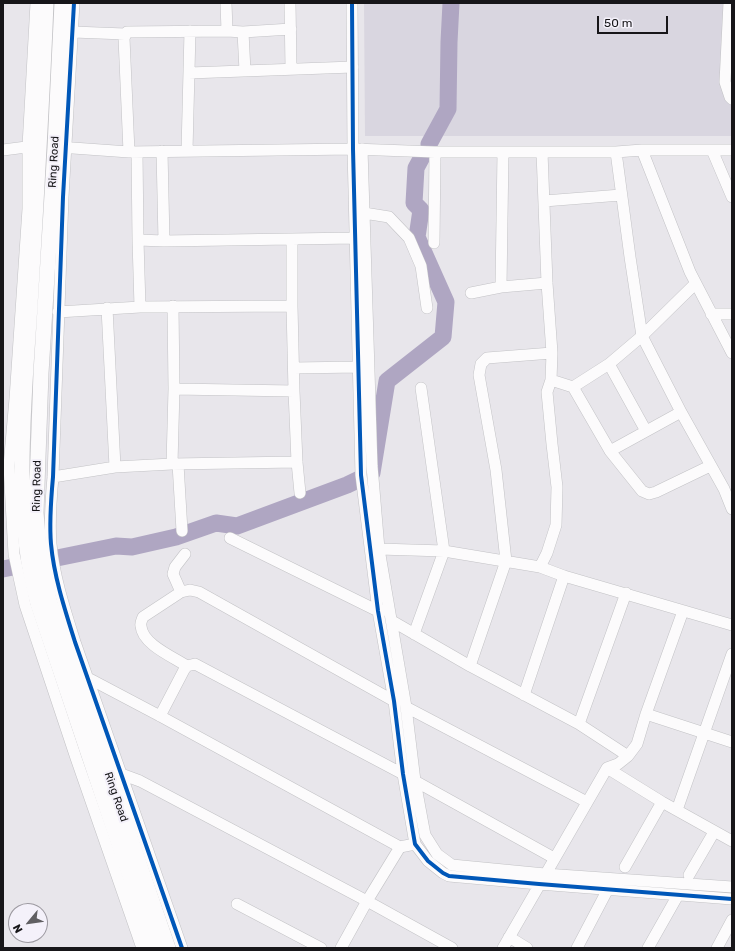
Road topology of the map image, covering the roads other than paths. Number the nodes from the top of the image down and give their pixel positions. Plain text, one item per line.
1 (36, 3) edge
2 (46, 3) edge
3 (62, 3) edge
4 (74, 3) edge
5 (226, 3) edge
6 (290, 3) edge
7 (352, 3) edge
8 (729, 3) edge
9 (291, 29) junction
10 (190, 31) junction
11 (227, 31) junction
12 (73, 32) junction
13 (243, 32) junction
14 (125, 34) junction
15 (353, 67) junction
16 (291, 69) junction
17 (245, 71) junction
18 (189, 73) junction
19 (732, 99) edge
20 (47, 147) junction
21 (358, 149) junction
22 (3, 150) edge
23 (187, 150) junction
24 (642, 150) junction
25 (712, 150) junction
26 (732, 150) edge
27 (162, 151) junction
28 (133, 152) junction
29 (435, 152) junction
30 (503, 152) junction
31 (542, 152) junction
32 (616, 152) junction
33 (621, 195) junction
34 (732, 197) edge
35 (544, 201) junction
36 (364, 213) junction
37 (356, 238) junction
38 (138, 240) junction
39 (292, 240) junction
40 (164, 241) junction
41 (434, 243) dead end
42 (547, 283) junction
43 (696, 284) junction
44 (501, 287) junction
45 (471, 293) dead end
46 (173, 306) junction
47 (292, 306) junction
48 (140, 307) junction
49 (107, 308) junction
50 (427, 308) dead end
51 (58, 312) junction
52 (711, 314) junction
53 (732, 314) edge
54 (642, 336) junction
55 (552, 353) junction
56 (732, 353) edge
57 (608, 364) junction
58 (358, 367) junction
59 (294, 368) junction
60 (551, 380) junction
61 (573, 387) junction
62 (421, 388) dead end
63 (174, 389) junction
64 (294, 391) junction
65 (681, 412) junction
66 (646, 432) junction
67 (610, 452) junction
68 (297, 462) junction
69 (175, 464) junction
70 (6, 465) edge
71 (710, 466) junction
72 (115, 467) junction
73 (53, 477) junction
74 (728, 486) edge
75 (300, 493) dead end
76 (732, 509) edge
77 (182, 531) dead end
78 (230, 538) dead end
79 (379, 549) junction
80 (33, 550) junction
81 (444, 551) junction
82 (184, 554) dead end
83 (506, 561) junction
84 (540, 567) junction
85 (564, 576) junction
86 (40, 588) junction
87 (181, 592) junction
88 (626, 593) junction
89 (384, 610) junction
90 (683, 611) junction
91 (392, 621) junction
92 (732, 625) edge
93 (414, 634) junction
94 (732, 654) edge
95 (187, 666) junction
96 (470, 666) junction
97 (88, 678) junction
98 (524, 695) junction
99 (394, 700) junction
100 (406, 707) junction
101 (646, 714) junction
102 (160, 716) junction
103 (579, 724) junction
104 (704, 732) junction
105 (732, 742) edge
106 (628, 756) junction
107 (607, 768) junction
108 (121, 774) junction
109 (403, 774) junction
110 (415, 781) junction
111 (587, 802) junction
112 (662, 802) junction
113 (677, 810) junction
114 (714, 832) junction
115 (732, 840) edge
116 (415, 844) junction
117 (400, 847) junction
118 (554, 858) junction
119 (625, 867) dead end
120 (545, 874) junction
121 (689, 876) dead end
122 (539, 884) junction
123 (732, 888) edge
124 (608, 889) junction
125 (678, 895) junction
126 (732, 899) edge
127 (367, 901) junction
128 (237, 904) dead end
129 (732, 920) edge
130 (509, 937) junction
131 (142, 948) edge
132 (154, 948) edge
133 (168, 948) edge
134 (182, 948) edge
135 (321, 948) edge
136 (341, 948) edge
137 (452, 948) edge
138 (503, 948) edge
139 (527, 948) edge
140 (577, 948) edge
141 (648, 948) edge
142 (717, 948) edge

1 - 20 street
2 - 20 highway, Ring Road
3 - 20 highway, Ring Road
4 - 12 street
5 - 11 street
6 - 9 street
7 - 15 street
8 - 19 street
9 - 13 street
9 - 16 street
10 - 11 street
10 - 14 street
10 - 18 street
11 - 13 street
12 - 14 street
12 - 20 street
13 - 17 street
14 - 28 street
15 - 16 street
15 - 21 street
16 - 17 street
17 - 18 street
18 - 23 street
20 - 22 street
20 - 28 street
20 - 51 street
20 - 70 street
20 - 80 highway, Ring Road
21 - 23 street
21 - 29 street
21 - 36 street
21 - 37 street
23 - 27 street
24 - 25 street
24 - 32 street
24 - 43 street
25 - 26 street
25 - 34 street
27 - 28 street
27 - 40 street
28 - 38 street
29 - 30 street
29 - 41 street
30 - 31 street
30 - 44 street
31 - 32 street
31 - 35 street
32 - 33 street
33 - 35 street
33 - 54 street
35 - 42 street
36 - 50 street
36 - 79 street
37 - 39 street
37 - 58 street
38 - 40 street
38 - 48 street
39 - 40 street
39 - 47 street
42 - 44 street
42 - 55 street
43 - 52 street
43 - 54 street
44 - 45 street
46 - 47 street
46 - 48 street
46 - 63 street
47 - 59 street
48 - 49 street
49 - 51 street
49 - 72 street
51 - 73 street
52 - 53 street
52 - 56 street
54 - 57 street
54 - 65 street
55 - 60 street
55 - 83 street
57 - 61 street
57 - 66 street
58 - 59 street
58 - 89 street
59 - 64 street
60 - 61 street
60 - 84 street
61 - 67 street
62 - 81 street
63 - 64 street
63 - 69 street
64 - 68 street
65 - 66 street
65 - 71 street
66 - 67 street
67 - 71 street
68 - 69 street
68 - 75 street
69 - 72 street
69 - 77 street
70 - 80 street
71 - 74 street
72 - 73 street
73 - 80 street
74 - 76 street
78 - 89 street
79 - 81 street
79 - 89 street
80 - 86 highway, Ring Road
80 - 86 street
81 - 83 street
81 - 93 street
82 - 87 street
83 - 84 street
83 - 96 street
84 - 85 street
85 - 88 street
85 - 98 street
86 - 97 street
86 - 131 street
86 - 132 highway, Ring Road
86 - 133 highway, Ring Road
87 - 95 street
87 - 99 street
88 - 90 street
88 - 103 street
89 - 91 street
89 - 99 street
90 - 92 street
90 - 101 street
91 - 93 street
91 - 100 street
93 - 96 street
94 - 104 street
95 - 102 street
95 - 109 street
96 - 98 street
97 - 102 street
97 - 108 street
98 - 103 street
99 - 109 street
100 - 110 street
100 - 111 street
101 - 104 street
101 - 106 street
102 - 117 street
103 - 106 street
104 - 105 street
104 - 113 street
106 - 107 street
107 - 111 street
107 - 112 street
108 - 127 street
108 - 134 street
109 - 116 street
110 - 118 street
110 - 120 street
111 - 118 street
112 - 113 street
112 - 119 street
113 - 114 street
114 - 115 street
114 - 121 street
116 - 117 street
116 - 122 street
117 - 127 street
118 - 120 street
120 - 122 street
120 - 123 street
122 - 124 street
122 - 130 street
124 - 125 street
124 - 140 street
125 - 126 street
125 - 141 street
127 - 136 street
127 - 137 street
128 - 135 street
129 - 142 street
130 - 138 street
130 - 139 street

